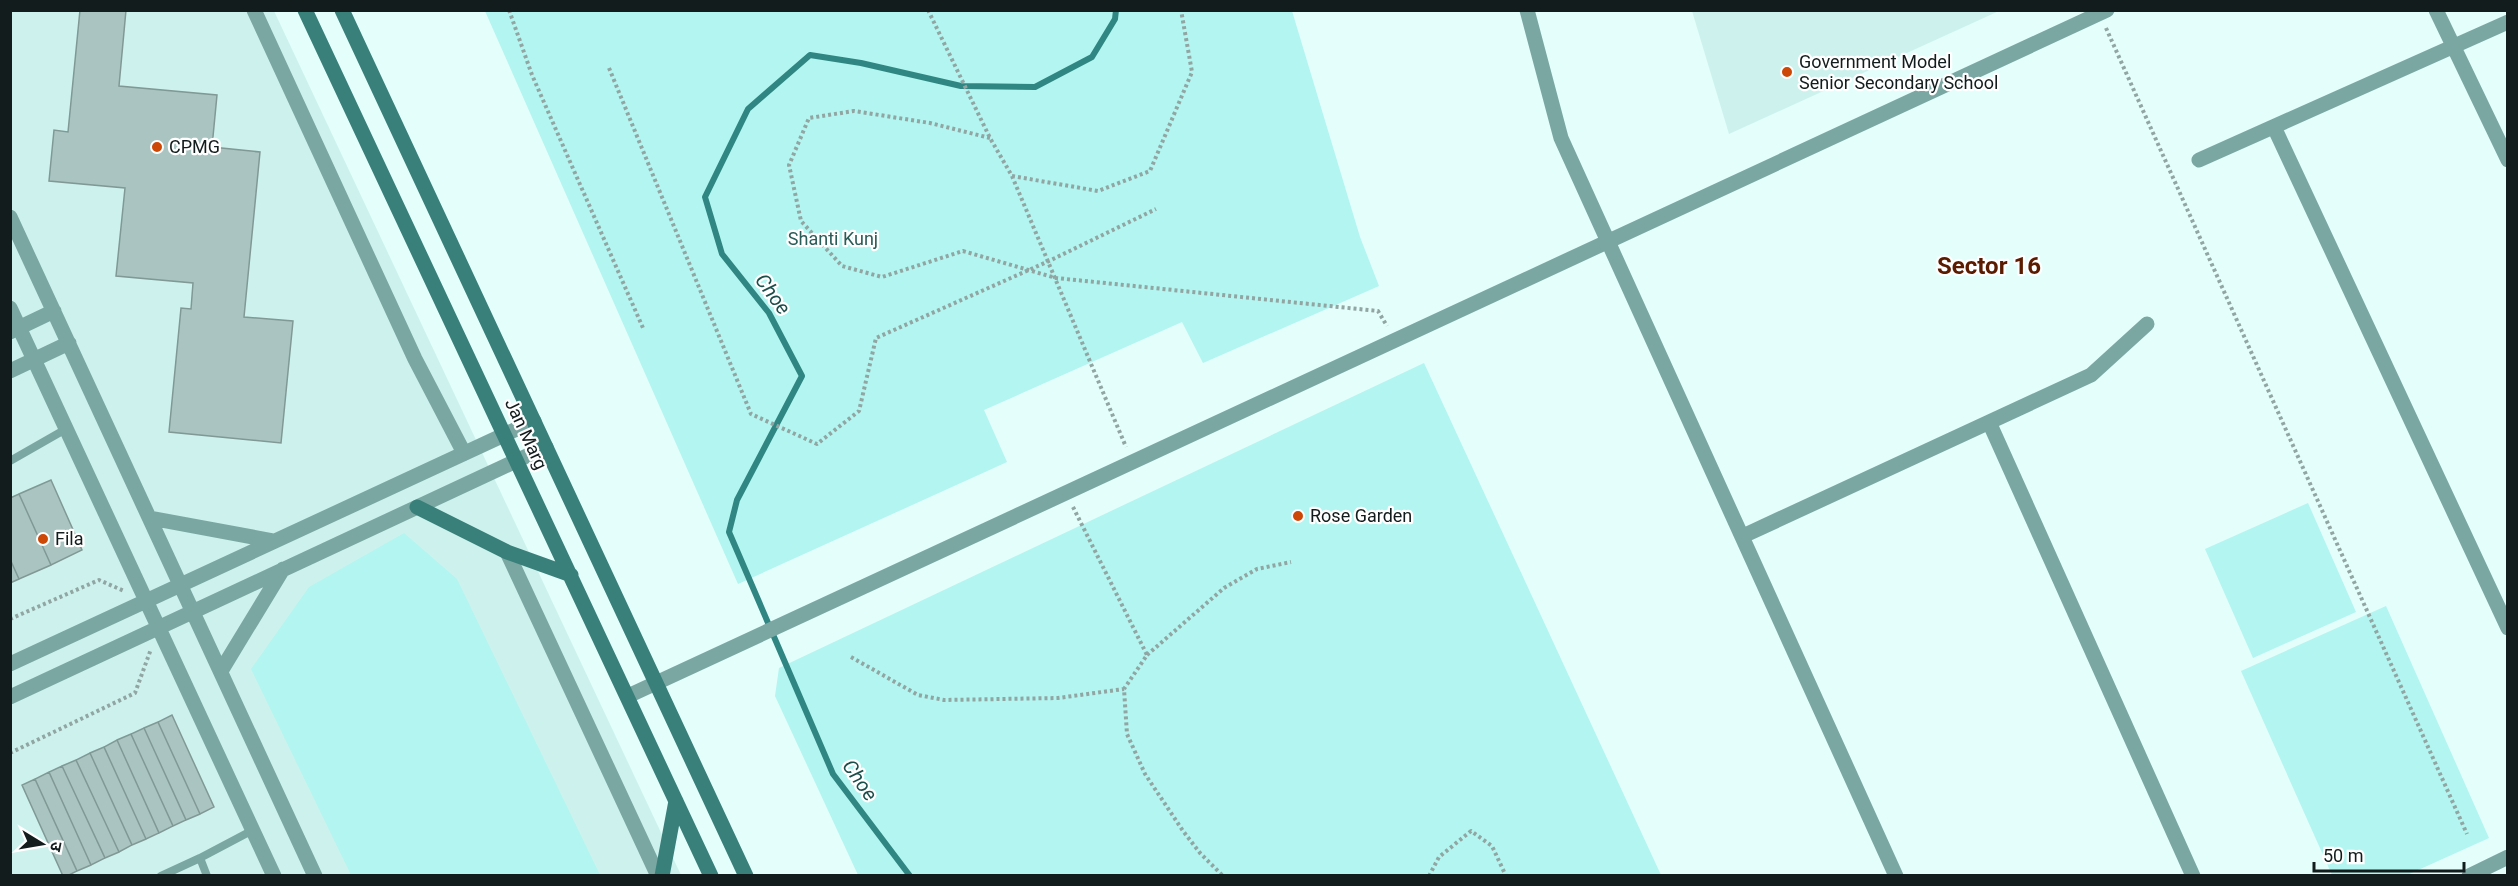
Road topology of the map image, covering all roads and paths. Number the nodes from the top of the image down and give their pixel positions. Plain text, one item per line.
1 (254, 10) edge
2 (305, 10) edge
3 (342, 10) edge
4 (509, 10) edge
5 (928, 10) edge
6 (1181, 10) edge
7 (1527, 10) edge
8 (2436, 10) edge
9 (2103, 12) edge
10 (2508, 22) edge
11 (2453, 46) junction
12 (609, 68) dead end
13 (2274, 127) junction
14 (990, 138) junction
15 (2199, 160) dead end
16 (2508, 160) edge
17 (1012, 176) junction
18 (1156, 210) dead end
19 (10, 217) edge
20 (1610, 242) junction
21 (1049, 261) junction
22 (1027, 270) junction
23 (1056, 278) junction
24 (10, 308) edge
25 (54, 311) junction
26 (2147, 324) dead end
27 (643, 328) dead end
28 (15, 329) edge
29 (1396, 340) junction
30 (69, 343) junction
31 (34, 360) junction
32 (10, 371) edge
33 (534, 421) junction
34 (1989, 422) junction
35 (66, 429) junction
36 (505, 434) junction
37 (546, 447) junction
38 (464, 453) junction
39 (517, 460) junction
40 (10, 461) edge
41 (1132, 463) junction
42 (1066, 493) junction
43 (417, 507) junction
44 (150, 518) junction
45 (1743, 536) junction
46 (274, 541) junction
47 (507, 552) junction
48 (1291, 562) dead end
49 (283, 570) junction
50 (571, 575) junction
51 (181, 585) junction
52 (146, 601) junction
53 (193, 612) junction
54 (10, 619) edge
55 (159, 628) junction
56 (2508, 628) edge
57 (1148, 655) junction
58 (851, 657) dead end
59 (10, 664) edge
60 (221, 671) junction
61 (656, 683) junction
62 (1124, 689) junction
63 (628, 696) junction
64 (10, 697) edge
65 (10, 753) edge
66 (676, 801) junction
67 (253, 831) junction
68 (2467, 834) dead end
69 (200, 858) junction
70 (2508, 858) edge
71 (2493, 870) edge
72 (161, 876) edge
73 (207, 876) edge
74 (274, 876) edge
75 (315, 876) edge
76 (660, 876) edge
77 (711, 876) edge
78 (746, 876) edge
79 (1223, 876) edge
80 (1429, 876) edge
81 (1506, 876) edge
82 (1896, 876) edge
83 (2193, 876) edge
84 (2469, 876) edge

1 - 38 street
2 - 36 main road, Jan Marg
3 - 33 main road, Jan Marg
4 - 27 path
5 - 14 path
6 - 17 path
7 - 20 street
8 - 11 street
9 - 20 street
9 - 68 path
10 - 11 street
11 - 13 street
11 - 16 street
12 - 22 path
13 - 15 street
13 - 56 street
14 - 17 path
14 - 22 path
17 - 21 path
18 - 21 path
19 - 25 street
20 - 29 street
20 - 45 street
21 - 22 path
21 - 23 path
22 - 23 path
23 - 29 path
23 - 41 path
24 - 28 street
25 - 28 street
25 - 30 street
26 - 34 street
28 - 31 street
29 - 41 street
30 - 31 street
30 - 44 street
31 - 32 street
31 - 35 street
33 - 36 street
33 - 37 main road, Jan Marg
34 - 45 street
34 - 83 street
35 - 40 lane
35 - 52 street
36 - 38 street
36 - 39 main road, Jan Marg
37 - 39 street
37 - 61 main road, Jan Marg
38 - 46 street
39 - 43 street
39 - 50 main road, Jan Marg
41 - 42 street
42 - 57 path
42 - 61 street
43 - 47 main road
43 - 49 street
44 - 46 street
44 - 51 street
45 - 82 street
46 - 51 street
47 - 50 main road
47 - 76 street
48 - 57 path
49 - 53 street
49 - 60 street
50 - 63 main road, Jan Marg
51 - 52 street
51 - 53 street
52 - 54 path
52 - 55 street
52 - 59 street
53 - 55 street
53 - 60 street
55 - 64 street
55 - 65 path
55 - 67 street
57 - 62 path
58 - 62 path
60 - 75 street
61 - 63 street
61 - 78 main road, Jan Marg
62 - 79 path
63 - 66 main road, Jan Marg
66 - 76 main road
66 - 77 main road, Jan Marg
67 - 69 lane
67 - 74 street
69 - 72 lane
69 - 73 lane
70 - 71 street
71 - 84 street
80 - 81 path

